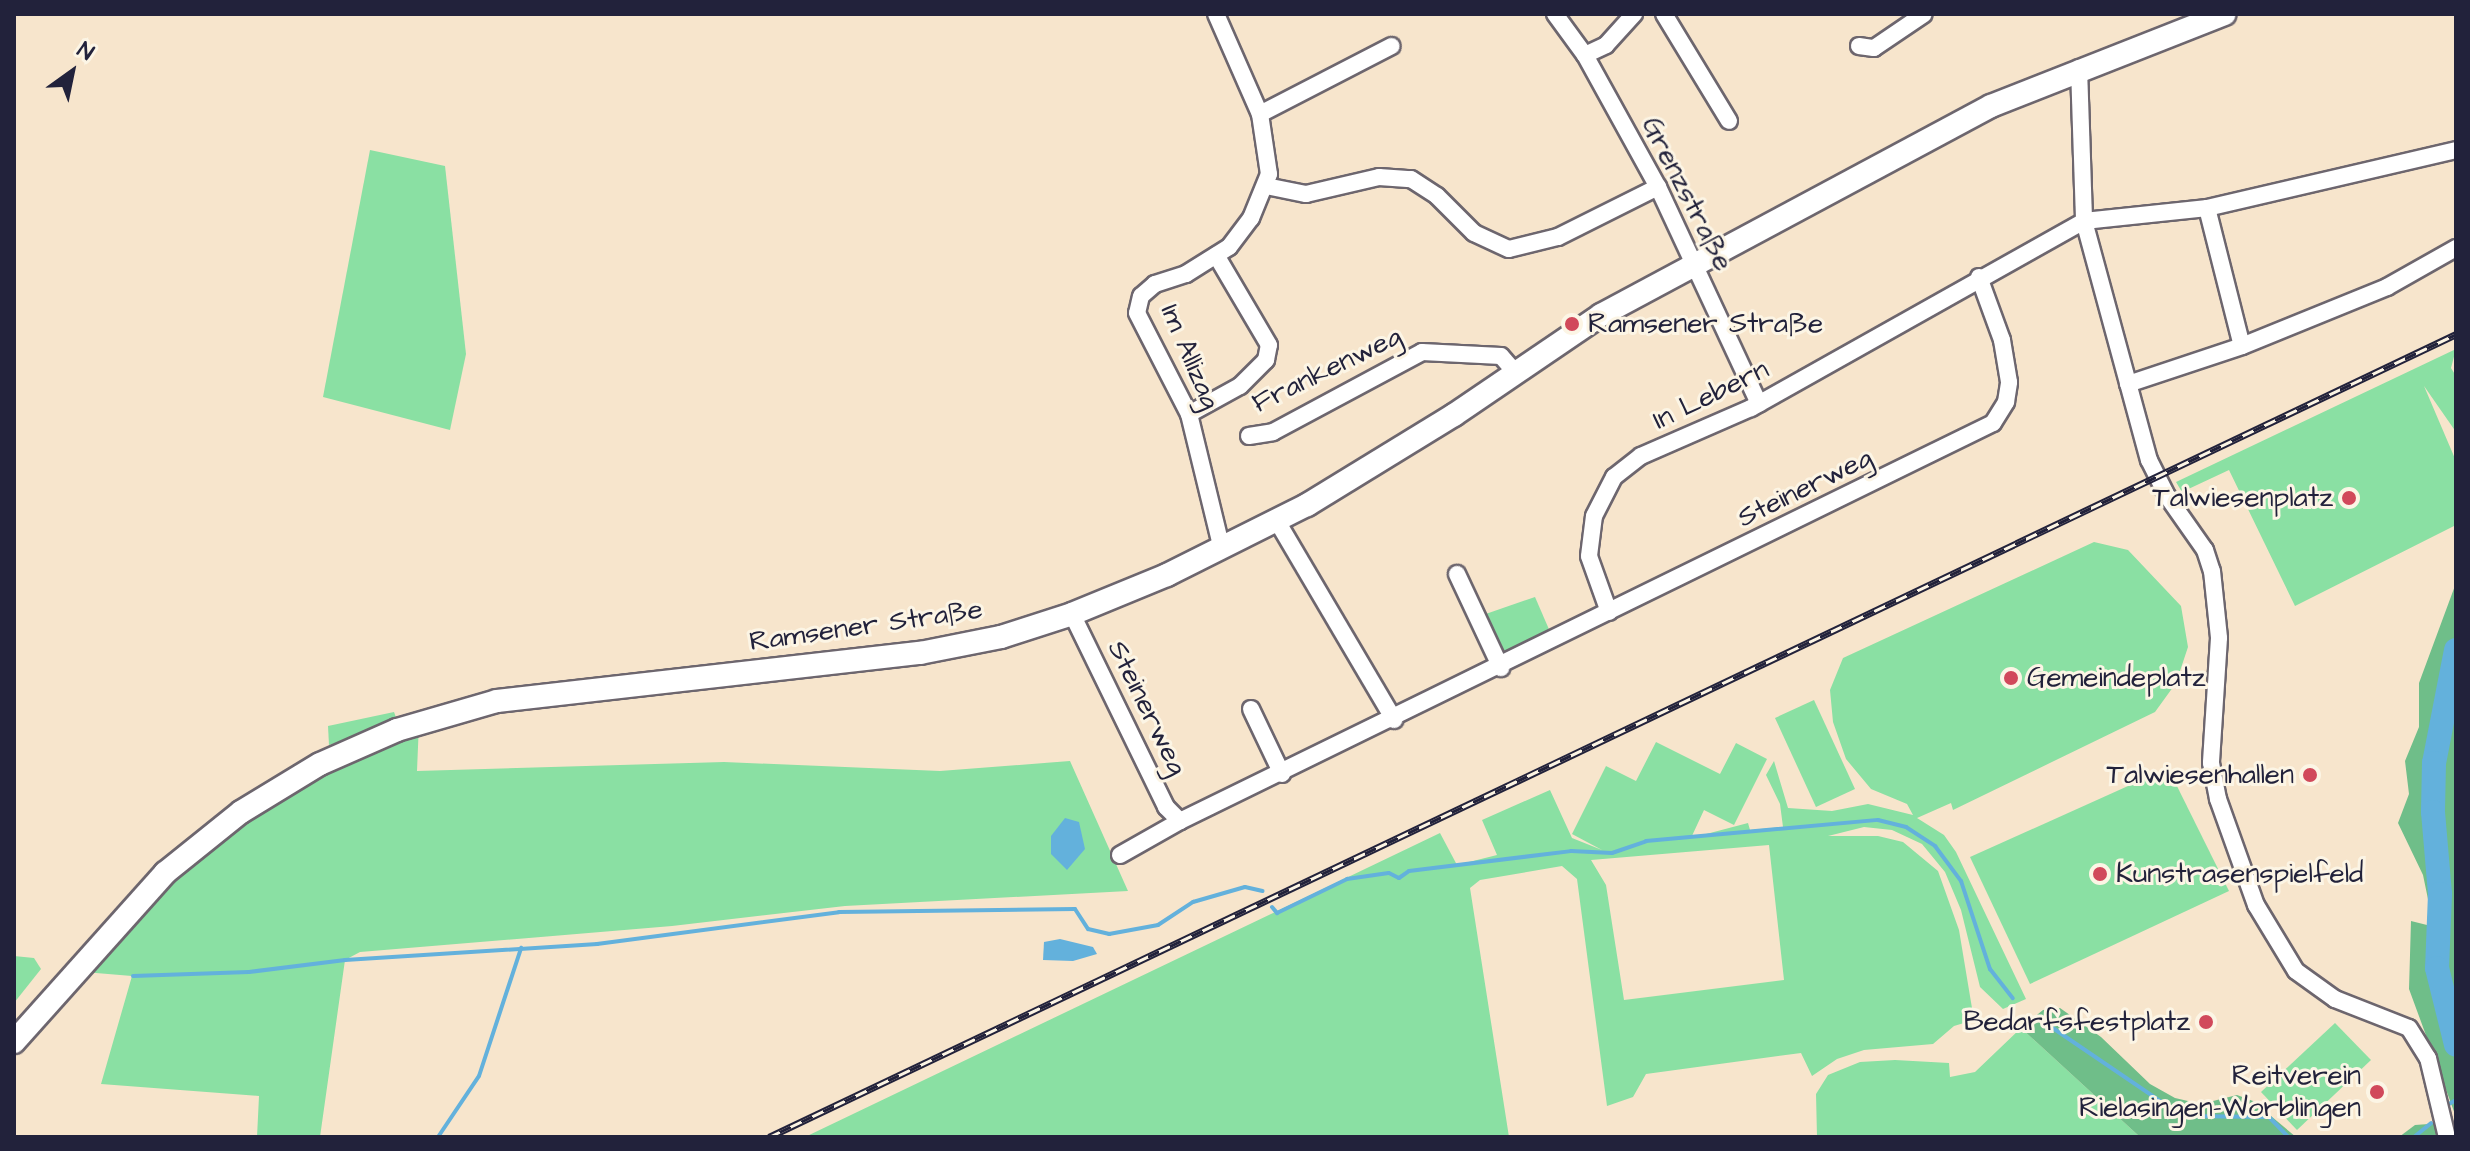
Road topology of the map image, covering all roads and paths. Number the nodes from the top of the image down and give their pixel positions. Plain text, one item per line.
1 (1216, 14) edge
2 (1555, 14) edge
3 (1634, 14) edge
4 (1664, 14) edge
5 (1924, 14) edge
6 (2224, 14) edge
7 (2198, 18) edge
8 (1392, 46) dead end
9 (1859, 46) dead end
10 (1585, 55) junction
11 (2079, 68) junction
12 (1260, 114) junction
13 (1729, 121) dead end
14 (2456, 150) edge
15 (1266, 186) junction
16 (1658, 187) junction
17 (2207, 208) junction
18 (2084, 221) junction
19 (2456, 248) edge
20 (1222, 251) junction
21 (1693, 262) junction
22 (1979, 277) junction
23 (2242, 346) junction
24 (1516, 373) junction
25 (2128, 384) junction
26 (1759, 404) junction
27 (1189, 414) junction
28 (1249, 436) dead end
29 (1277, 521) junction
30 (1222, 549) junction
31 (1457, 574) dead end
32 (1609, 612) junction
33 (1072, 614) junction
34 (1501, 668) junction
35 (1251, 709) dead end
36 (1394, 720) junction
37 (1282, 774) junction
38 (1180, 821) junction
39 (1120, 855) dead end
40 (14, 1042) edge
41 (2443, 1135) edge

1 - 12 street, Im Allizag
2 - 10 street, Grenzstraße
3 - 10 street
4 - 13 street
5 - 9 street
6 - 7 main road, Ramsener Straße
7 - 11 main road, Ramsener Straße
8 - 12 street
10 - 16 street, Grenzstraße
11 - 18 street
11 - 21 main road, Ramsener Straße
12 - 15 street, Im Allizag
14 - 17 street
15 - 16 street
15 - 20 street, Im Allizag
16 - 21 street, Grenzstraße
17 - 18 street
17 - 23 street
18 - 22 street, In Lebern
18 - 25 street
19 - 23 street
20 - 27 street
20 - 27 street, Im Allizag
21 - 24 main road, Ramsener Straße
21 - 26 street, Grenzstraße
22 - 26 street, In Lebern
22 - 32 street, Steinerweg
23 - 25 street
24 - 28 street, Frankenweg
24 - 29 main road, Ramsener Straße
25 - 41 street
26 - 32 street, In Lebern
27 - 30 street, Im Allizag
29 - 30 main road, Ramsener Straße
29 - 36 street
30 - 33 main road, Ramsener Straße
31 - 34 street
32 - 34 street, Steinerweg
33 - 38 street, Steinerweg
33 - 40 main road, Ramsener Straße
34 - 36 street, Steinerweg
35 - 37 street
36 - 37 street, Steinerweg
37 - 38 street, Steinerweg
38 - 39 street, Steinerweg

